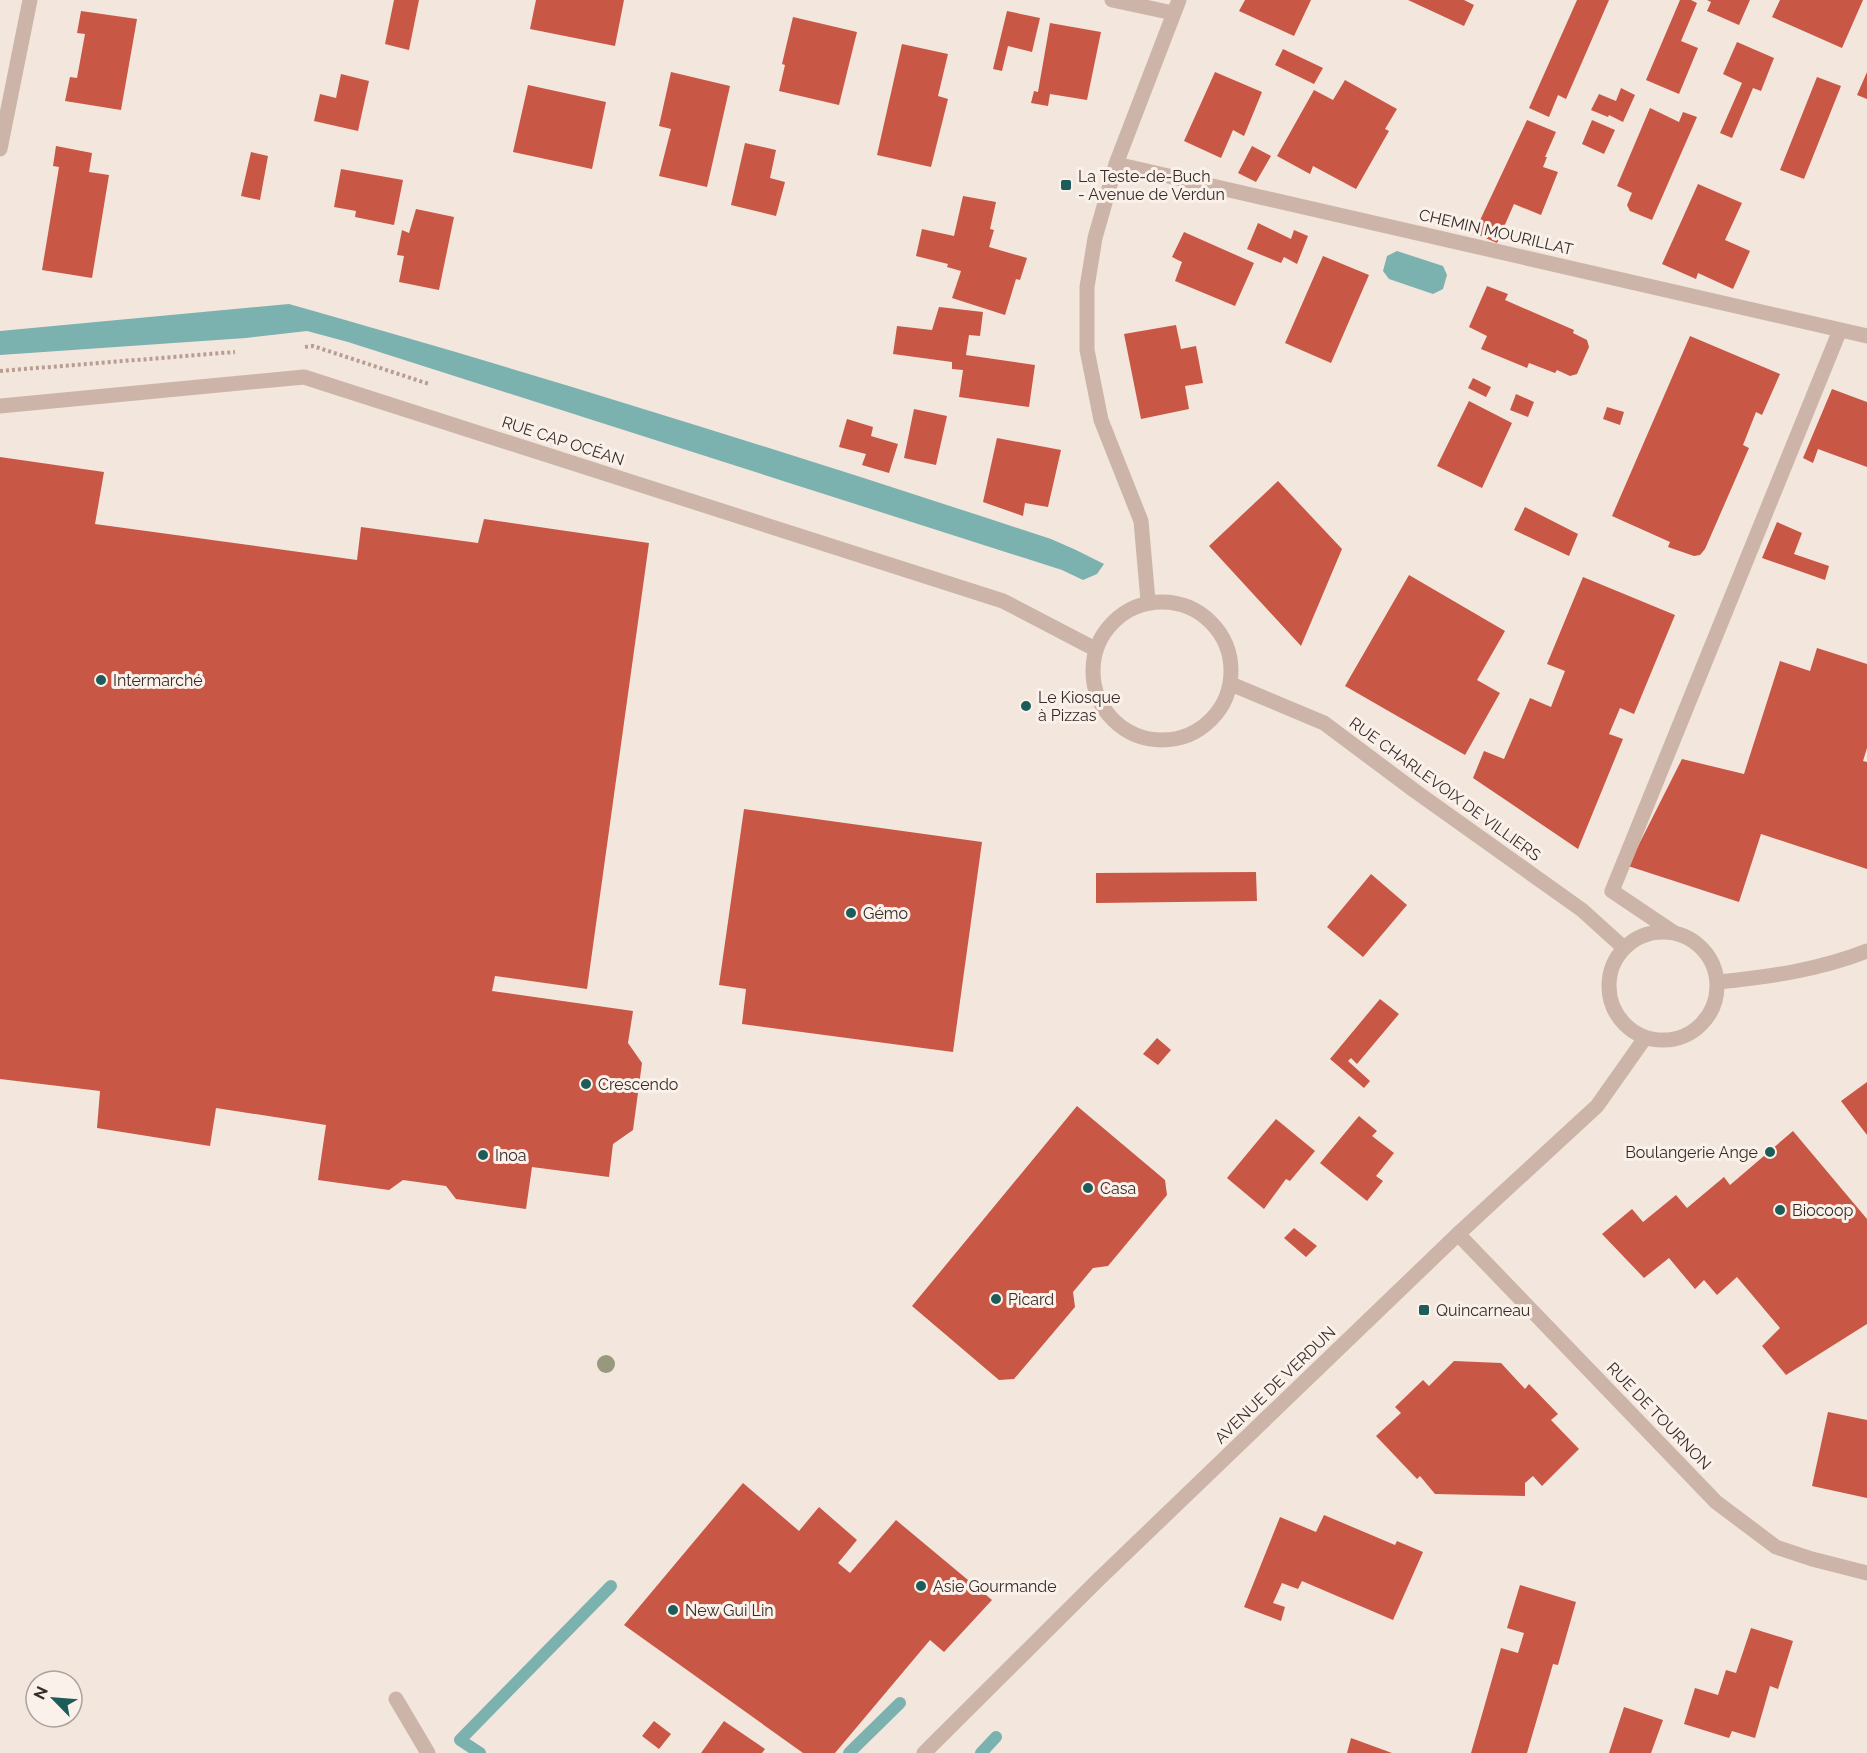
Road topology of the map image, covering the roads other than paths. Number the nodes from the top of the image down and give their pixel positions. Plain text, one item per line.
1 (30, 0) edge
2 (1112, 0) edge
3 (1176, 6) edge
4 (0, 149) edge
5 (1116, 164) junction
6 (1840, 330) junction
7 (1867, 336) edge
8 (0, 406) edge
9 (1148, 601) junction
10 (1095, 649) junction
11 (1231, 684) junction
12 (1673, 932) junction
13 (1624, 948) junction
14 (1867, 951) edge
15 (1718, 982) junction
16 (1645, 1038) junction
17 (1458, 1234) junction
18 (1867, 1573) edge
19 (396, 1699) dead end
20 (428, 1753) edge
21 (924, 1753) edge

1 - 4 street
2 - 3 street
3 - 5 street
5 - 6 street, CHEMIN MOURILLAT
5 - 9 street
6 - 7 street, CHEMIN MOURILLAT
6 - 12 street
8 - 10 street, RUE CAP OCÉAN
9 - 10 street
9 - 11 street
10 - 11 street
11 - 13 street, RUE CHARLEVOIX DE VILLIERS
12 - 13 street
12 - 15 street
13 - 16 street
14 - 15 street
15 - 16 street
16 - 17 street, AVENUE DE VERDUN
17 - 18 street, RUE DE TOURNON
17 - 21 street, AVENUE DE VERDUN
19 - 20 street

